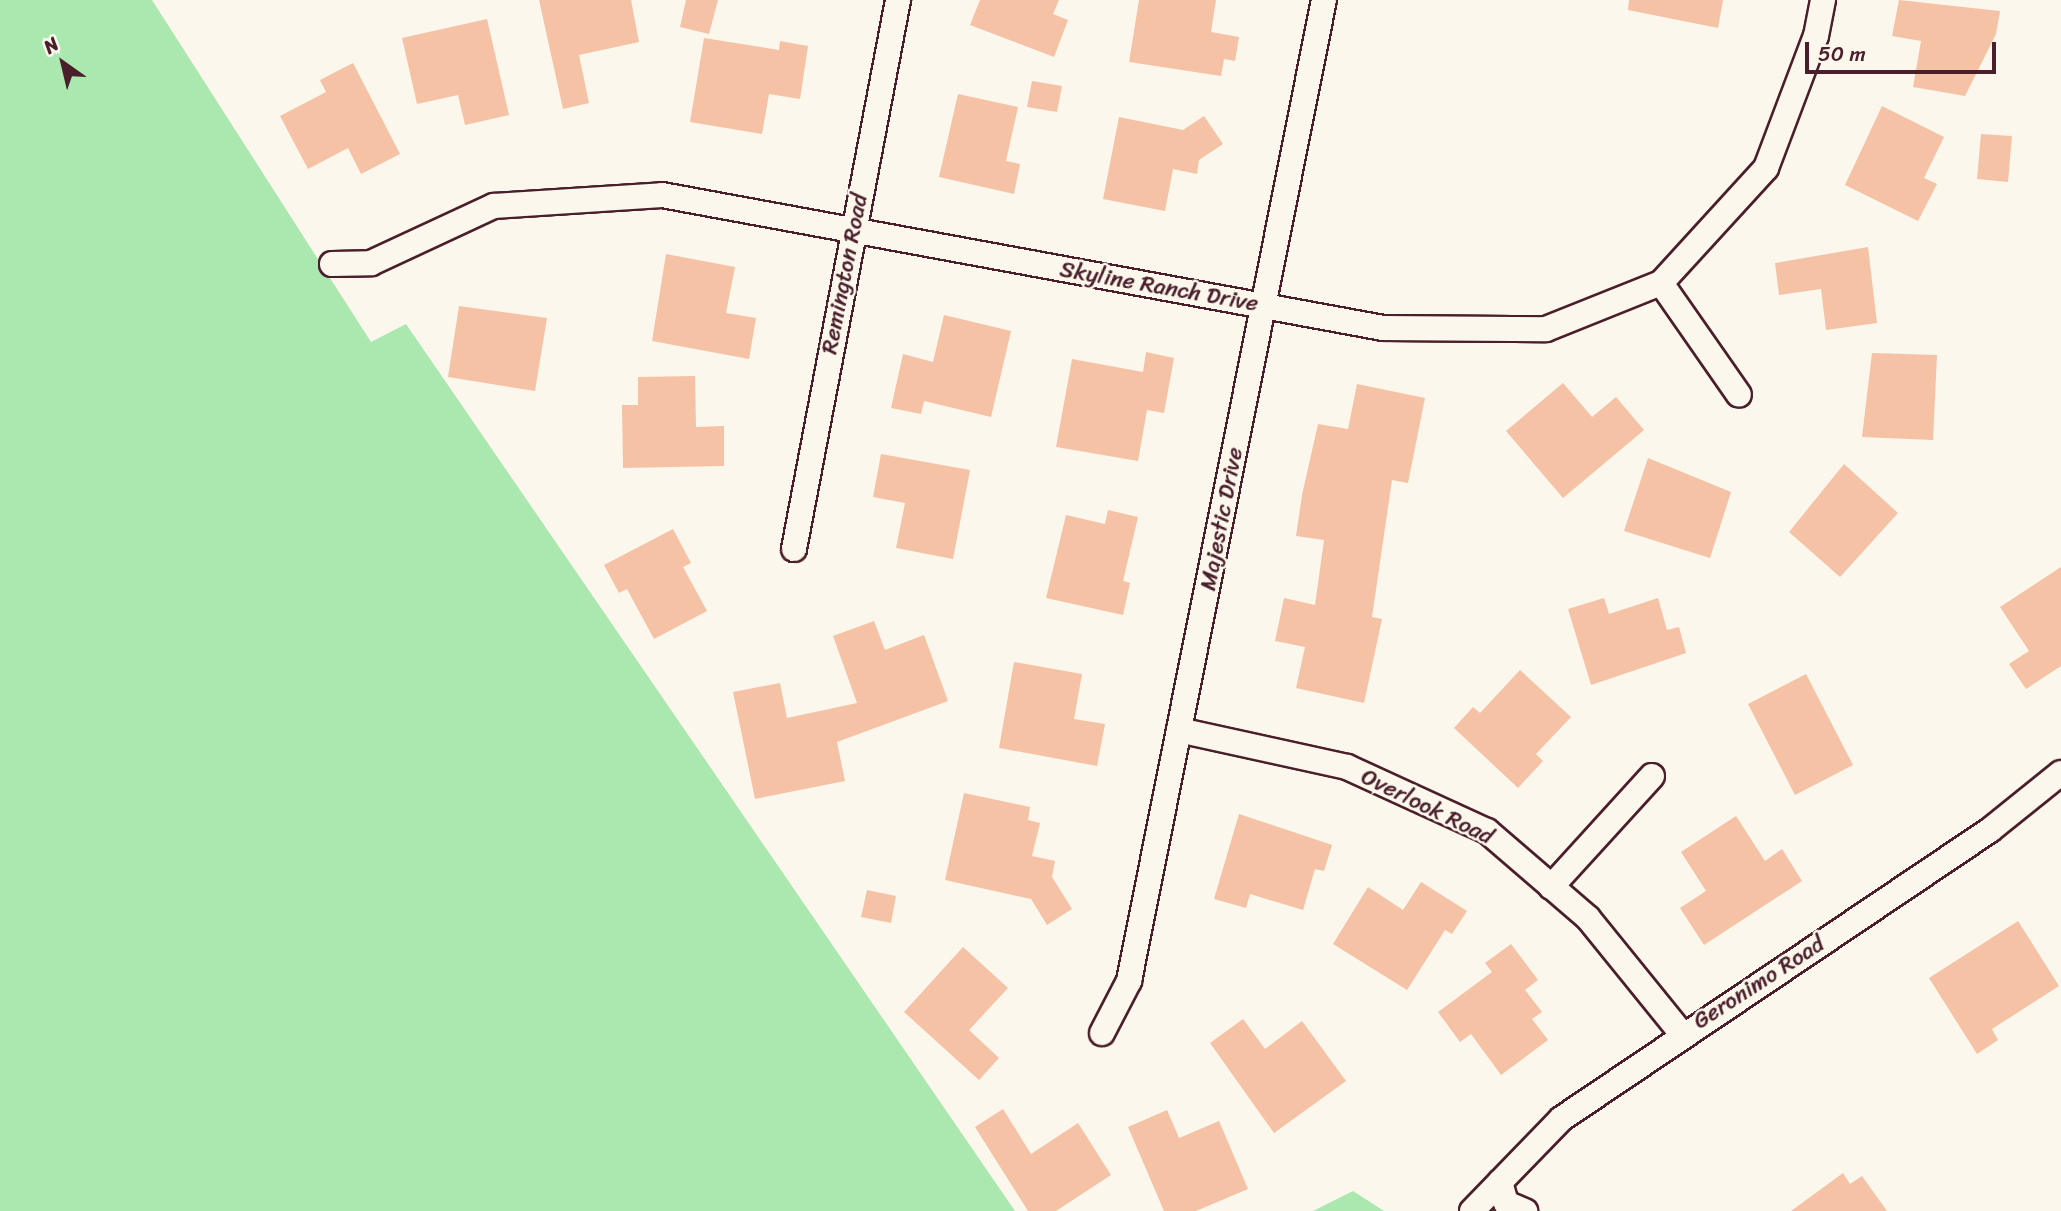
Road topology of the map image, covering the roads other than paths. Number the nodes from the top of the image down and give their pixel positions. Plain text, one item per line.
1 (898, 0) edge
2 (1324, 0) edge
3 (1823, 0) edge
4 (853, 230) junction
5 (332, 264) dead end
6 (1661, 283) junction
7 (1264, 306) junction
8 (1739, 395) dead end
9 (794, 549) dead end
10 (1179, 730) junction
11 (2061, 773) edge
12 (1652, 776) dead end
13 (1551, 887) junction
14 (1102, 1033) dead end
15 (1682, 1034) junction
16 (1500, 1182) junction
17 (1472, 1211) edge
18 (1525, 1211) edge

1 - 4 street, Remington Road
2 - 7 street, Majestic Drive
3 - 6 street, Skyline Ranch Drive
4 - 5 street, Skyline Ranch Drive
4 - 7 street, Skyline Ranch Drive
4 - 9 street, Remington Road
6 - 7 street, Skyline Ranch Drive
6 - 8 street
7 - 10 street, Majestic Drive
10 - 13 street, Overlook Road
10 - 14 street, Majestic Drive
11 - 15 street, Geronimo Road
12 - 13 street
13 - 15 street, Overlook Road
15 - 16 street, Geronimo Road
16 - 17 street, Geronimo Road
16 - 18 street

